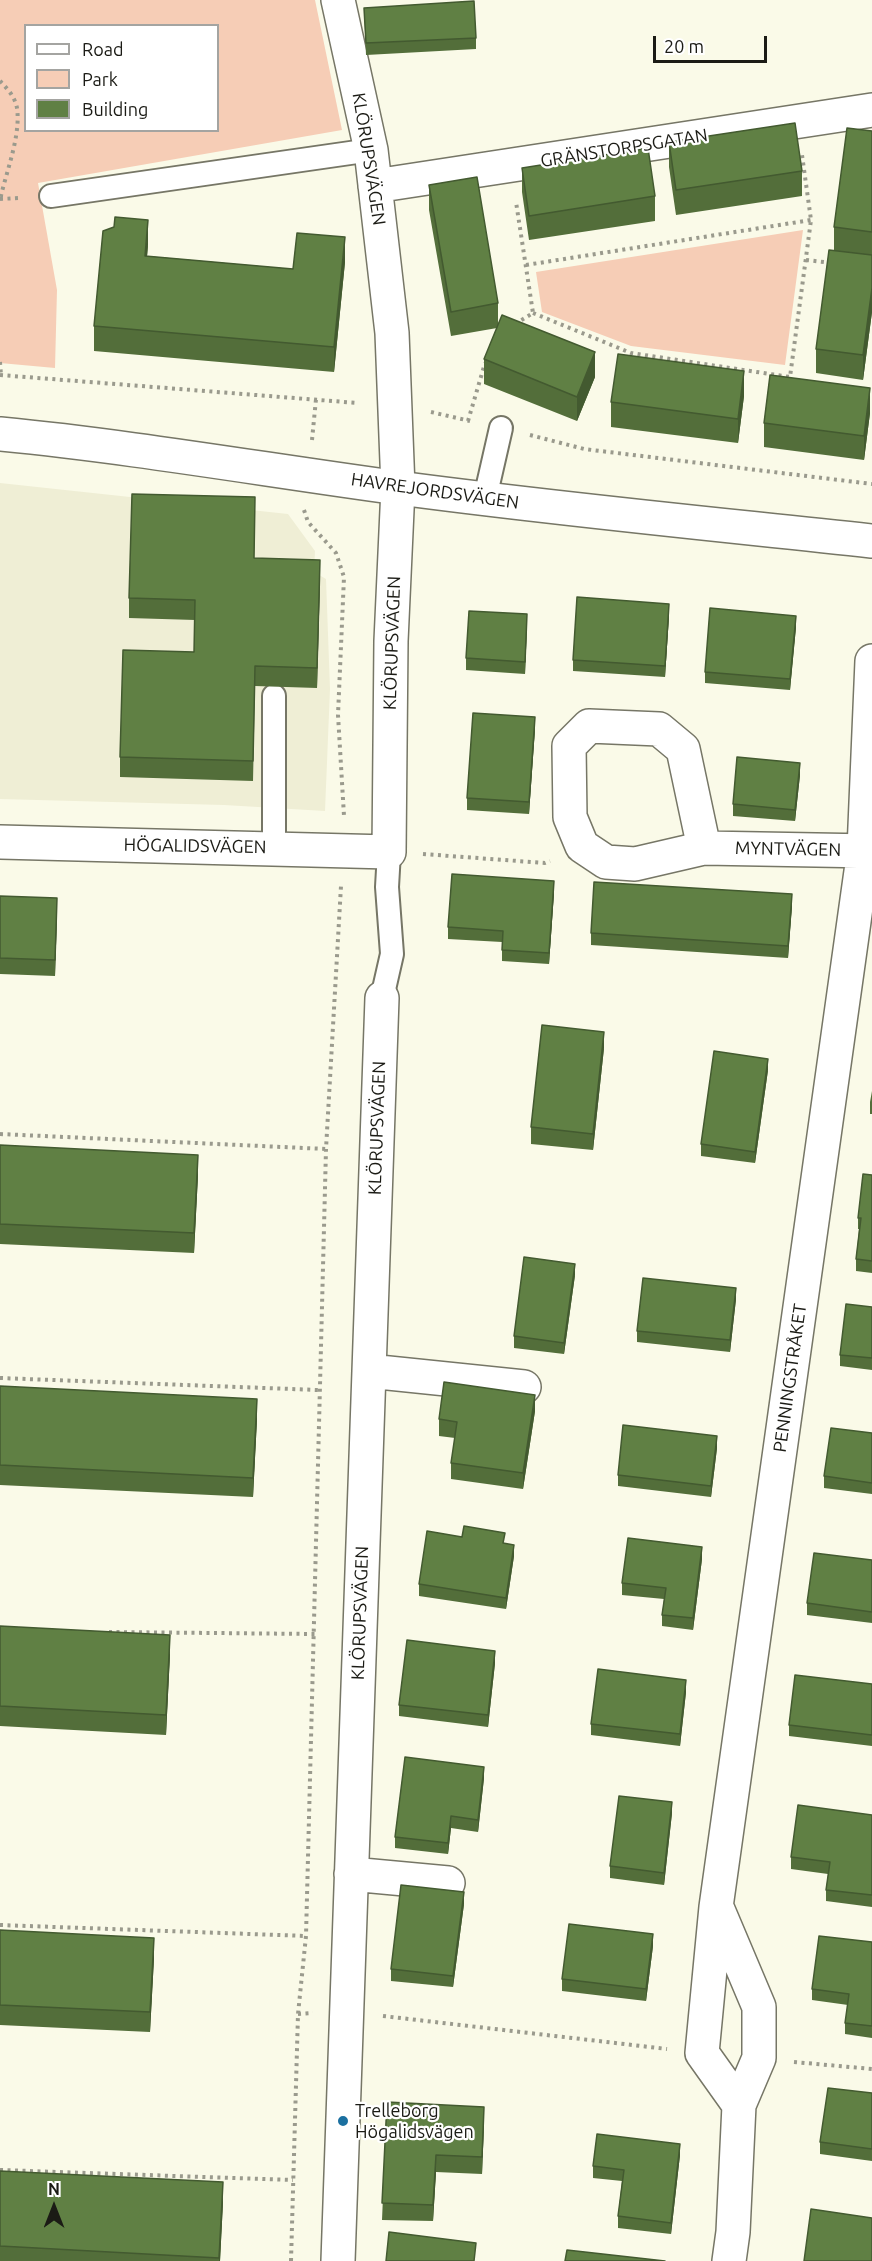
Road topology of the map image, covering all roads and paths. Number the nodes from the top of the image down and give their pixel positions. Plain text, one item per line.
1 (338, 0) edge
2 (0, 81) edge
3 (872, 110) edge
4 (797, 122) junction
5 (371, 150) junction
6 (510, 165) junction
7 (375, 186) junction
8 (51, 196) dead end
9 (0, 200) edge
10 (811, 220) junction
11 (806, 260) junction
12 (839, 264) edge
13 (526, 265) junction
14 (533, 313) junction
15 (513, 326) edge
16 (486, 359) edge
17 (0, 362) edge
18 (1, 375) edge
19 (394, 406) junction
20 (468, 421) junction
21 (501, 428) junction
22 (0, 434) edge
23 (872, 484) edge
24 (398, 488) junction
25 (485, 498) junction
26 (303, 513) dead end
27 (872, 541) edge
28 (872, 661) edge
29 (274, 696) edge
30 (0, 842) edge
31 (582, 846) junction
32 (274, 847) junction
33 (704, 848) junction
34 (343, 850) junction
35 (868, 851) edge
36 (389, 852) junction
37 (382, 998) joint
38 (0, 1134) edge
39 (326, 1149) junction
40 (369, 1371) junction
41 (0, 1378) edge
42 (524, 1387) dead end
43 (318, 1390) junction
44 (105, 1631) edge
45 (315, 1634) junction
46 (351, 1874) junction
47 (448, 1883) dead end
48 (716, 1907) junction
49 (0, 1925) edge
50 (306, 1936) junction
51 (346, 2012) junction
52 (298, 2014) junction
53 (702, 2053) junction
54 (739, 2105) junction
55 (0, 2170) edge
56 (293, 2180) junction
57 (291, 2261) edge
58 (338, 2261) edge
59 (729, 2261) edge

1 - 5 street, KLÖRUPSVÄGEN
2 - 9 path
3 - 4 street, GRÄNSTORPSGATAN
4 - 6 street, GRÄNSTORPSGATAN
4 - 10 path
5 - 7 street, KLÖRUPSVÄGEN
5 - 8 lane
6 - 7 street, GRÄNSTORPSGATAN
6 - 13 path
7 - 19 street, KLÖRUPSVÄGEN
10 - 11 path
10 - 13 path
11 - 12 path
11 - 14 path
13 - 14 path
14 - 15 path
16 - 20 path
17 - 18 path
18 - 19 path
19 - 20 path
19 - 24 street, KLÖRUPSVÄGEN
20 - 21 path
21 - 23 path
21 - 25 lane
22 - 24 street, HAVREJORDSVÄGEN
24 - 25 street, HAVREJORDSVÄGEN
24 - 36 street, KLÖRUPSVÄGEN
25 - 27 street, HAVREJORDSVÄGEN
26 - 34 path
28 - 35 street, PENNINGSTRÅKET
29 - 32 lane
30 - 32 street, HÖGALIDSVÄGEN
31 - 33 street, MYNTVÄGEN
31 - 33 street
31 - 36 path
32 - 34 street, HÖGALIDSVÄGEN
33 - 35 street, MYNTVÄGEN
34 - 36 street, HÖGALIDSVÄGEN
34 - 39 path
35 - 48 street, PENNINGSTRÅKET
36 - 37 lane, KLÖRUPSVÄGEN
37 - 40 street, KLÖRUPSVÄGEN
38 - 39 path
39 - 43 path
40 - 42 street
40 - 46 street, KLÖRUPSVÄGEN
41 - 43 path
43 - 45 path
44 - 45 path
45 - 50 path
46 - 47 street
46 - 51 street, KLÖRUPSVÄGEN
48 - 53 street, PENNINGSTRÅKET
48 - 54 street
49 - 50 path
50 - 52 path
51 - 52 path
51 - 53 path
51 - 58 street, KLÖRUPSVÄGEN
52 - 56 path
53 - 54 street
54 - 59 street
55 - 56 path
56 - 57 path

